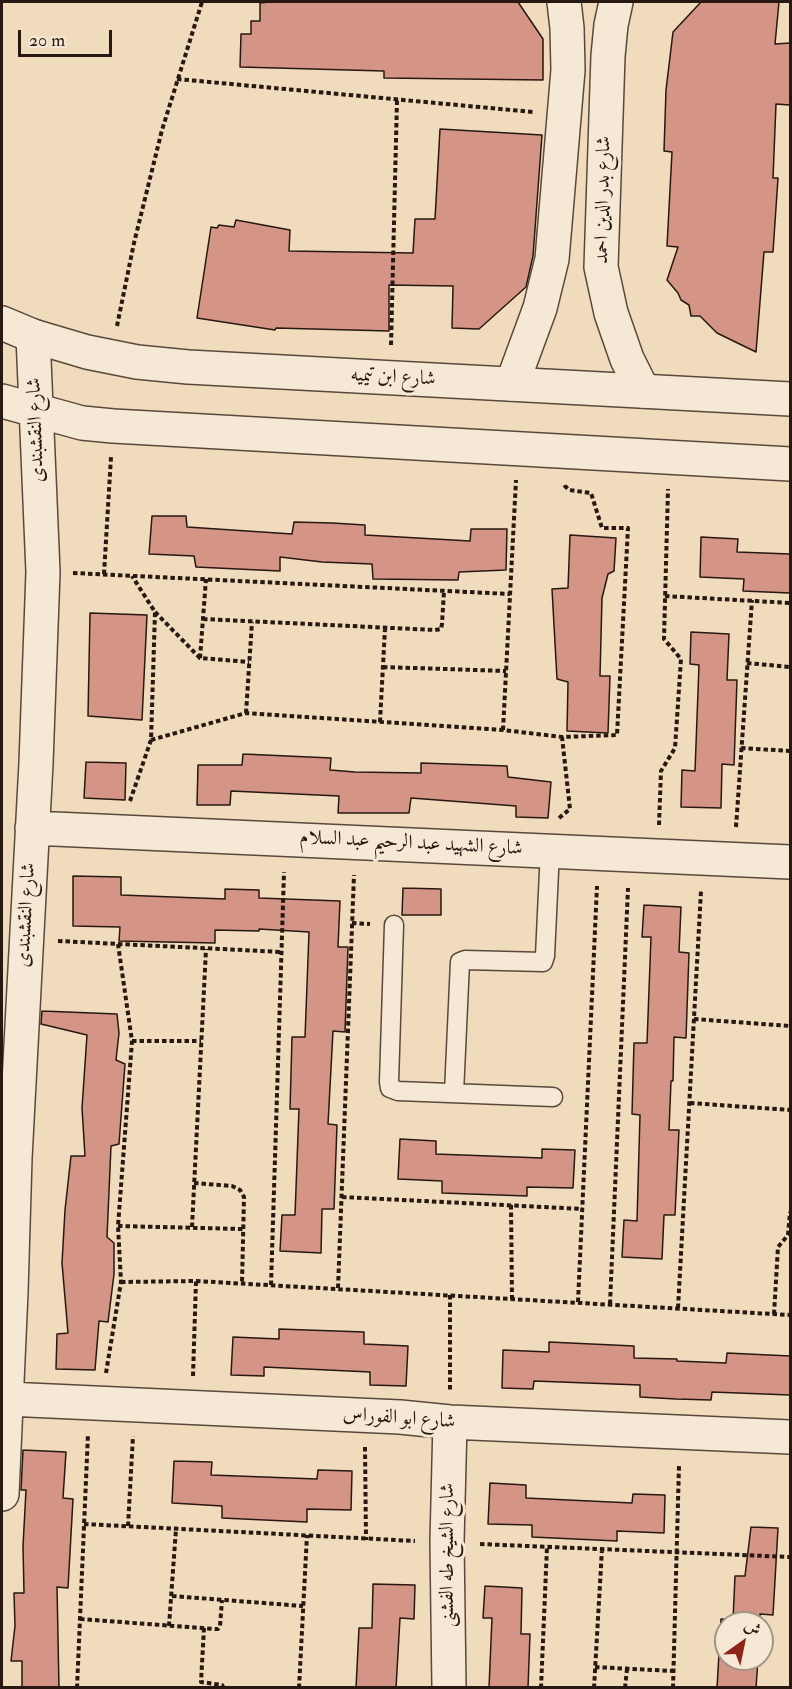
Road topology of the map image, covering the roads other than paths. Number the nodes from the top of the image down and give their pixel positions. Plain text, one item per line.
1 (564, 2) edge
2 (616, 2) edge
3 (2, 323) edge
4 (33, 336) junction
5 (512, 384) junction
6 (643, 391) junction
7 (790, 399) edge
8 (2, 401) edge
9 (36, 410) junction
10 (790, 464) edge
11 (32, 828) junction
12 (538, 850) junction
13 (790, 862) edge
14 (394, 925) dead end
15 (454, 1093) junction
16 (553, 1097) dead end
17 (8, 1157) edge
18 (7, 1398) junction
19 (450, 1422) junction
20 (790, 1437) edge
21 (2, 1494) edge
22 (449, 1688) edge

1 - 5 street
2 - 6 street, شارع بدر الدين احمد
3 - 4 street, شارع ابن تيميه
4 - 5 street, شارع ابن تيميه
4 - 9 street, شارع النقشبندى
5 - 6 street, شارع ابن تيميه
6 - 7 street, شارع ابن تيميه
8 - 9 street
9 - 10 street
9 - 11 street, شارع النقشبندى
11 - 12 street, شارع الشهيد عبد الرحيم عبد السلام
11 - 17 street, شارع النقشبندى
12 - 13 street, شارع الشهيد عبد الرحيم عبد السلام
12 - 15 lane
14 - 15 lane
15 - 16 lane
17 - 18 street, شارع النقشبندى
18 - 19 street, شارع ابو الفوراس
18 - 21 street, شارع النقشبندى
19 - 20 street, شارع ابو الفوراس
19 - 22 street, شارع الشيخ طه الفشنى

